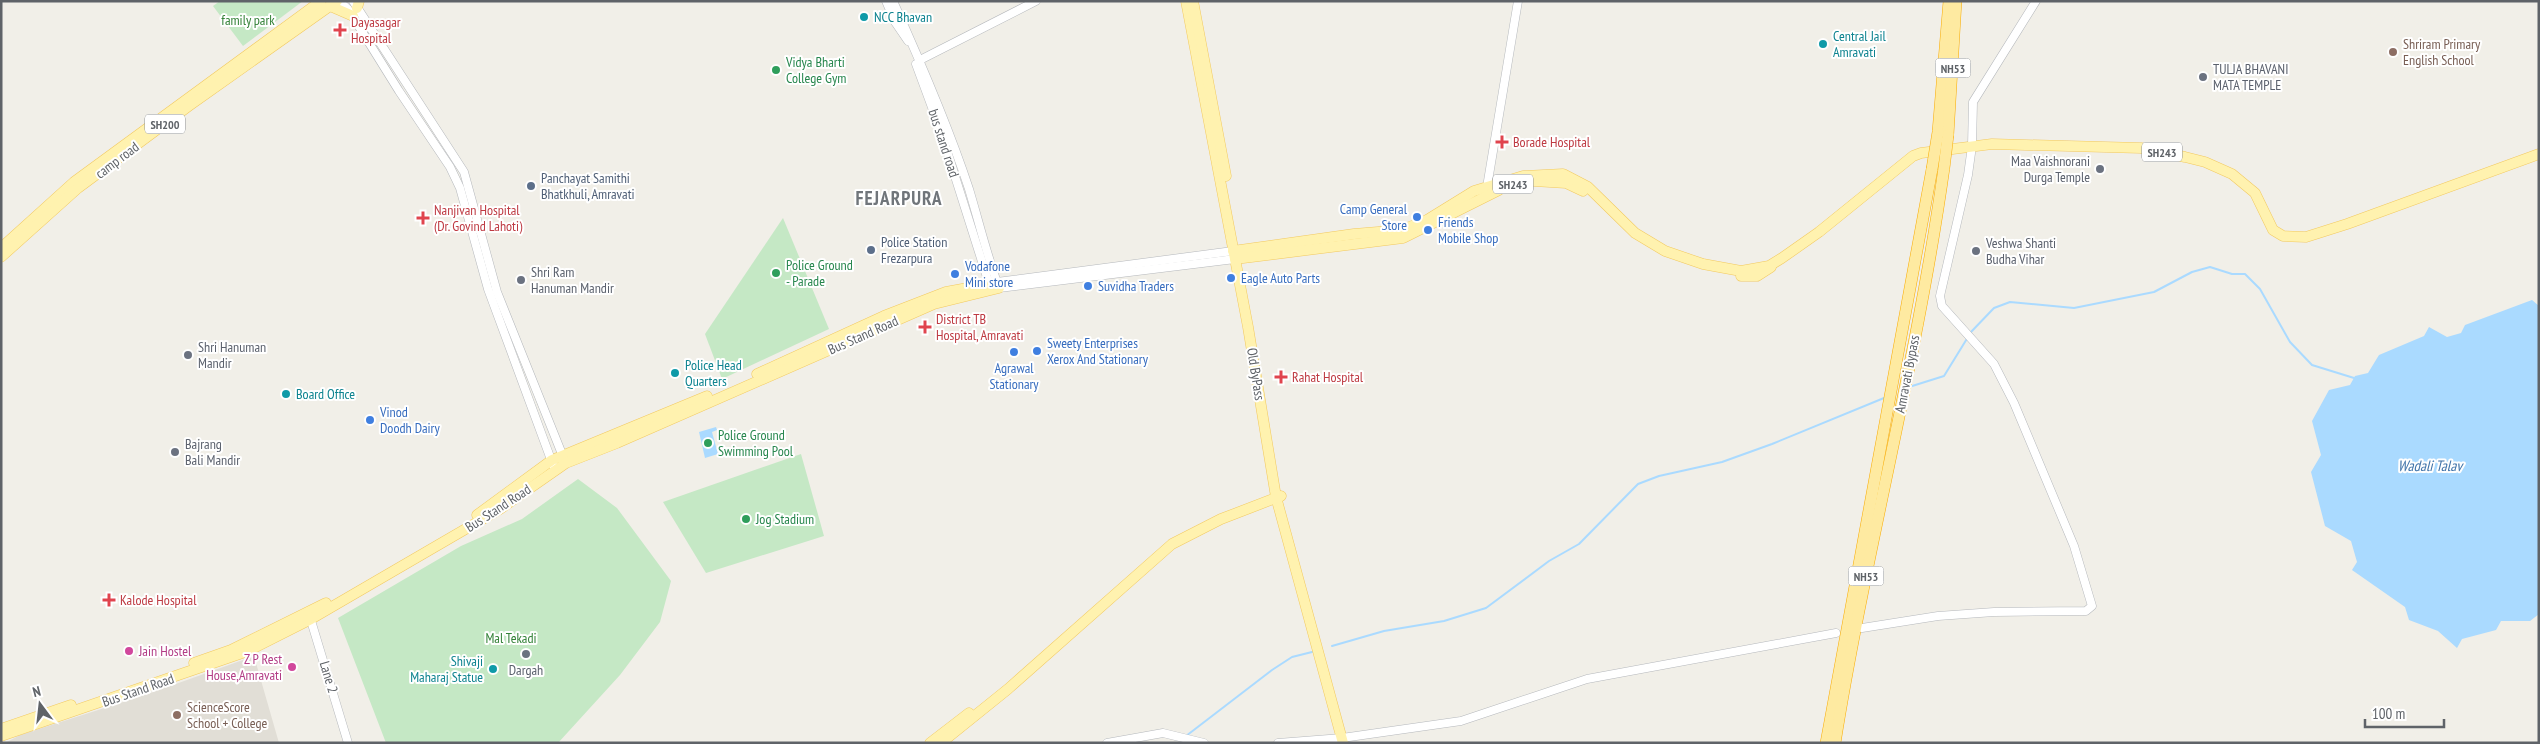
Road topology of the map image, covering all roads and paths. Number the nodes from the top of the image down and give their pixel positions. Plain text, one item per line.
1 (308, 1) edge
2 (886, 1) edge
3 (893, 1) edge
4 (1036, 1) edge
5 (1186, 1) edge
6 (1192, 1) edge
7 (1518, 1) edge
8 (1949, 1) edge
9 (1956, 1) edge
10 (2036, 1) edge
11 (332, 2) edge
12 (355, 7) edge
13 (306, 12) junction
14 (1191, 14) junction
15 (920, 60) junction
16 (1943, 134) junction
17 (1972, 146) junction
18 (2539, 154) edge
19 (1938, 168) junction
20 (1487, 187) junction
21 (1, 248) edge
22 (1237, 255) junction
23 (1, 257) edge
24 (1773, 264) junction
25 (994, 286) junction
26 (564, 459) junction
27 (554, 465) junction
28 (1279, 496) junction
29 (1148, 563) junction
30 (310, 616) junction
31 (1862, 628) dead end
32 (1836, 633) dead end
33 (1, 729) edge
34 (1, 736) edge
35 (1346, 740) edge
36 (348, 743) edge
37 (930, 743) edge
38 (941, 743) edge
39 (1107, 743) edge
40 (1204, 743) edge
41 (1278, 743) edge
42 (1826, 743) edge
43 (1835, 743) edge

1 - 13 main road
2 - 25 street, bus stand road
3 - 15 street, bus stand road
4 - 15 street
5 - 14 main road, Old ByPass
6 - 14 main road
7 - 20 street
8 - 16 highway, Amravati Bypass / NH53
9 - 16 highway, Amravati Bypass / NH53
10 - 17 street
11 - 12 main road
11 - 13 main road, camp road / SH200
11 - 23 main road, camp road / SH200
12 - 26 street
12 - 27 street
13 - 21 main road, camp road / SH200
14 - 22 main road, Old ByPass
15 - 25 street, bus stand road
16 - 19 highway, Amravati Bypass / NH53, bridge
17 - 18 main road, SH243
17 - 24 main road, SH243
17 - 31 street
19 - 42 highway, Amravati Bypass / NH53
19 - 43 highway, Amravati Bypass / NH53
20 - 22 main road, SH243
20 - 24 main road, SH243
22 - 24 main road, SH243
22 - 25 street
22 - 28 main road, Old ByPass
25 - 26 main road, Bus Stand Road
26 - 27 main road, Bus Stand Road
27 - 30 main road, Bus Stand Road
28 - 29 main road
28 - 35 main road, Old ByPass
29 - 37 main road
29 - 38 main road
30 - 33 main road, Bus Stand Road
30 - 34 main road, Bus Stand Road
30 - 36 street, Lane 2
32 - 35 street
35 - 41 street
39 - 40 street

